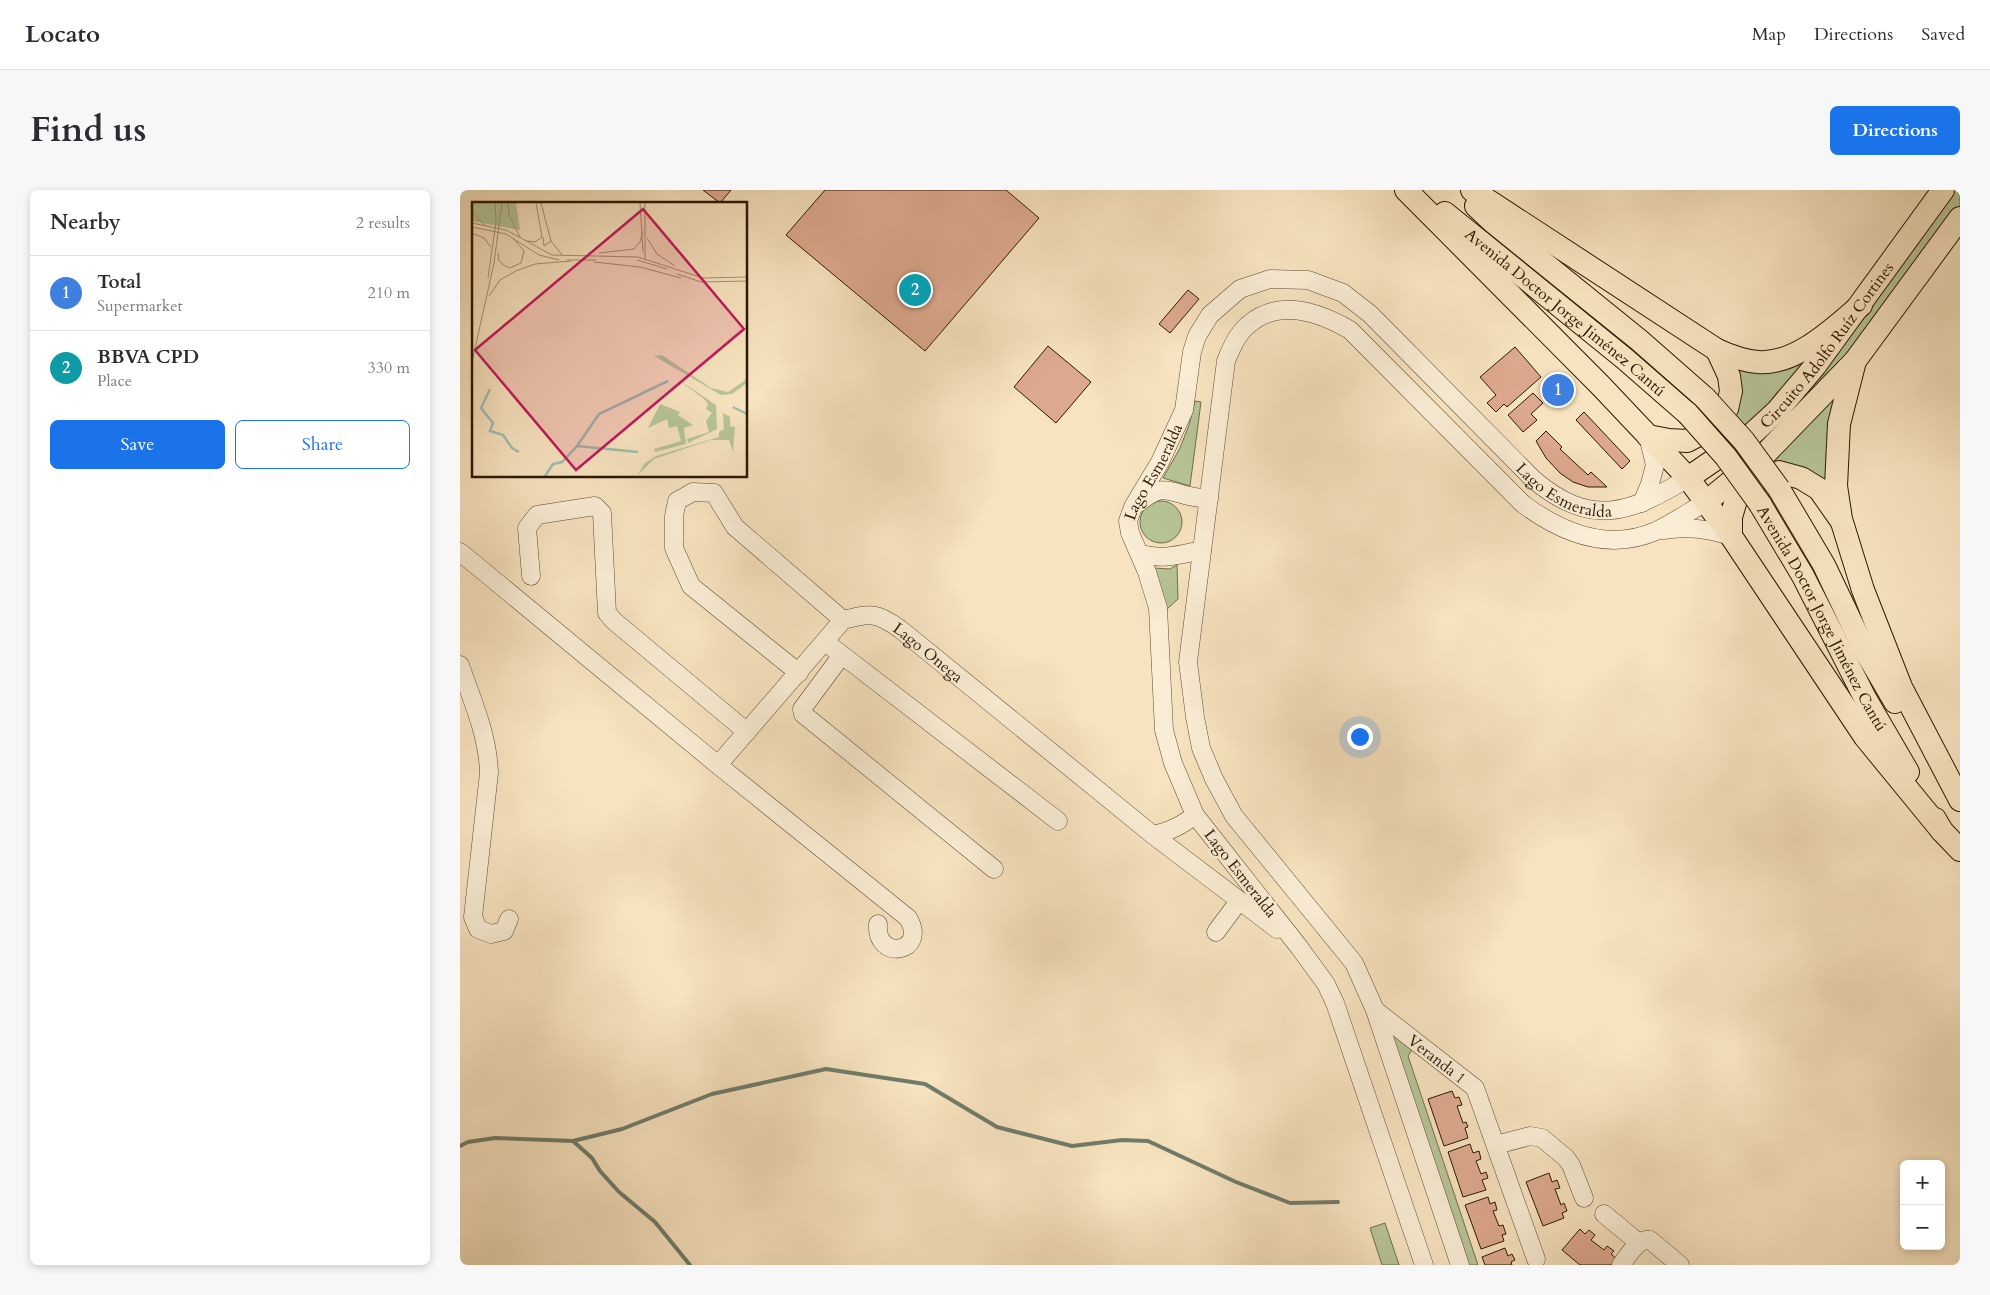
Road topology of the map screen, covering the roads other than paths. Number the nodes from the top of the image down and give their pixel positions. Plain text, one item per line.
1 (1406, 190) edge
2 (1414, 190) edge
3 (1460, 190) edge
4 (1472, 190) edge
5 (1943, 190) edge
6 (1960, 218) edge
7 (1861, 305) junction
8 (1717, 350) junction
9 (1855, 361) junction
10 (1648, 436) junction
11 (1734, 446) junction
12 (1152, 475) junction
13 (1688, 478) junction
14 (1164, 489) junction
15 (1209, 499) junction
16 (1706, 502) junction
17 (1642, 503) junction
18 (1133, 507) junction
19 (1841, 519) junction
20 (1656, 531) junction
21 (1731, 536) junction
22 (1202, 550) junction
23 (460, 552) edge
24 (1140, 554) junction
25 (531, 576) dead end
26 (843, 620) junction
27 (825, 642) junction
28 (842, 655) junction
29 (460, 665) edge
30 (799, 673) junction
31 (747, 732) junction
32 (718, 765) junction
33 (1960, 800) edge
34 (1960, 804) edge
35 (1195, 815) junction
36 (1058, 821) dead end
37 (1942, 831) junction
38 (1152, 834) junction
39 (1960, 850) edge
40 (994, 869) dead end
41 (1239, 900) junction
42 (509, 919) dead end
43 (878, 924) dead end
44 (1216, 932) dead end
45 (1299, 947) junction
46 (1375, 1010) junction
47 (1496, 1145) junction
48 (1584, 1198) dead end
49 (1604, 1214) dead end
50 (1639, 1243) junction
51 (1536, 1259) dead end
52 (1424, 1265) edge
53 (1460, 1265) edge
54 (1621, 1265) edge
55 (1680, 1265) edge

1 - 10 main road
2 - 37 main road, Avenida Doctor Jorge Jiménez Cantú, bridge
3 - 34 main road, Avenida Doctor Jorge Jiménez Cantú, bridge
4 - 8 main road
5 - 7 main road, Circuito Adolfo Ruíz Cortines
6 - 9 main road, Circuito Adolfo Ruíz Cortines
7 - 8 main road
7 - 11 main road, Circuito Adolfo Ruíz Cortines
8 - 10 main road
9 - 16 main road, Circuito Adolfo Ruíz Cortines
9 - 19 main road
10 - 13 main road
10 - 17 street
11 - 13 main road, Circuito Adolfo Ruíz Cortines
11 - 16 main road
12 - 14 street
12 - 17 street, Lago Esmeralda
12 - 18 street, Lago Esmeralda
13 - 16 main road
13 - 17 street, Lago Esmeralda
14 - 15 street
14 - 18 street
15 - 20 street, Lago Esmeralda
15 - 22 street, Lago Esmeralda
16 - 20 street, Lago Esmeralda
16 - 21 main road
18 - 24 street, Lago Esmeralda
19 - 21 main road
19 - 33 main road
20 - 21 street
21 - 37 main road
22 - 24 street
22 - 46 street, Lago Esmeralda
23 - 32 street
24 - 35 street, Lago Esmeralda
25 - 31 street
26 - 27 street
26 - 30 street
26 - 38 street, Lago Onega
27 - 28 street
27 - 30 street
28 - 36 street
28 - 40 street
29 - 42 street
30 - 31 street
31 - 32 street
32 - 43 street
35 - 38 street
35 - 45 street, Lago Esmeralda
37 - 39 main road, Avenida Doctor Jorge Jiménez Cantú
38 - 41 street, Lago Onega
41 - 44 street
41 - 45 street, Lago Onega
45 - 52 street, Lago Esmeralda
46 - 47 street, Veranda 1
46 - 53 street, Lago Esmeralda
47 - 48 street
47 - 51 street, Veranda 1
49 - 50 street
50 - 54 street
50 - 55 street

